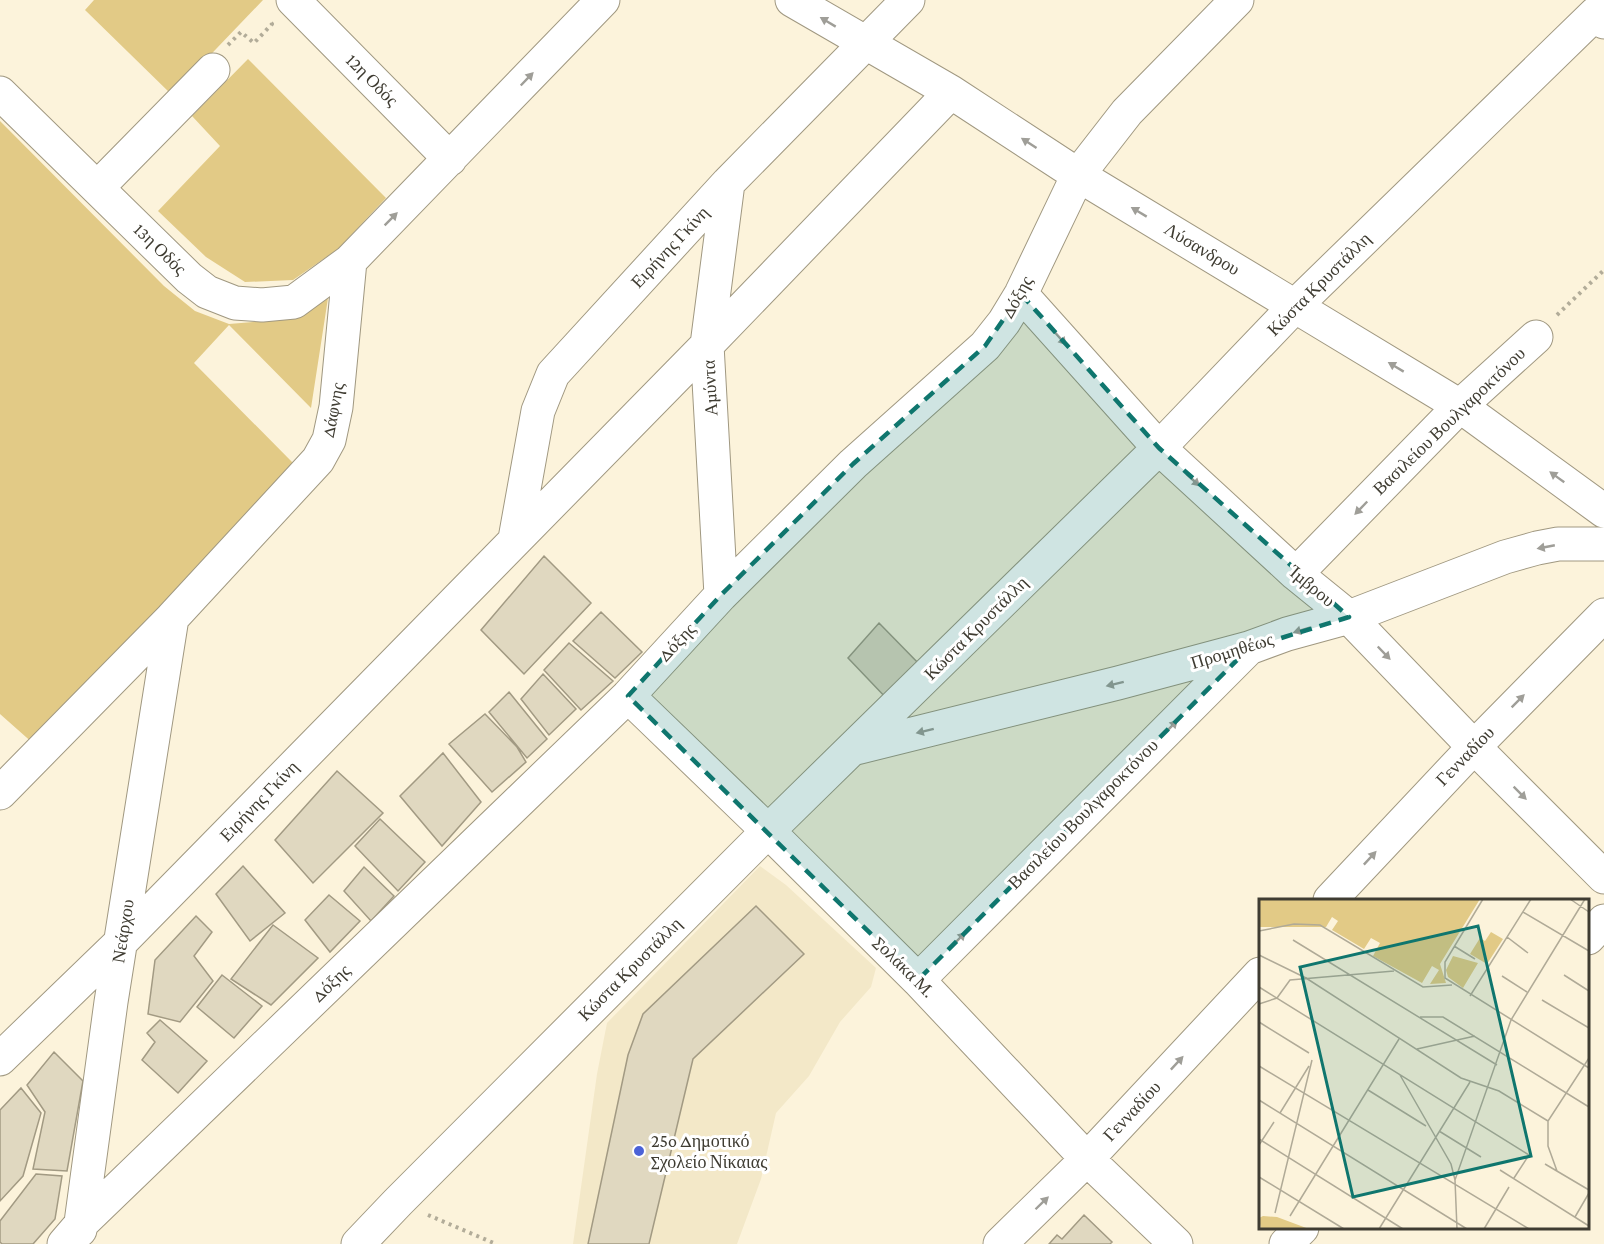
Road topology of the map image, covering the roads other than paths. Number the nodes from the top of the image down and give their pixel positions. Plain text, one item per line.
1 (603, 0) edge
2 (792, 0) edge
3 (908, 0) edge
4 (1237, 0) edge
5 (280, 9) edge
6 (1600, 18) edge
7 (864, 43) junction
8 (217, 61) road end
9 (951, 92) junction
10 (0, 93) edge
11 (450, 159) junction
12 (1078, 175) junction
13 (728, 183) junction
14 (97, 188) junction
15 (350, 261) junction
16 (1021, 294) junction
17 (1295, 306) junction
18 (1536, 337) road end
19 (707, 345) junction
20 (1460, 406) junction
21 (1159, 448) junction
22 (1604, 511) edge
23 (515, 539) junction
24 (1604, 544) edge
25 (1296, 574) junction
26 (721, 595) junction
27 (1604, 615) edge
28 (1349, 617) junction
29 (171, 618) junction
30 (1248, 648) junction
31 (628, 696) junction
32 (1474, 747) junction
33 (855, 748) junction
34 (0, 793) edge
35 (768, 831) junction
36 (1604, 877) edge
37 (1330, 899) edge
38 (1604, 921) edge
39 (1589, 936) edge
40 (122, 941) junction
41 (1259, 975) edge
42 (918, 980) junction
43 (0, 1059) edge
44 (1087, 1159) junction
45 (1300, 1229) edge
46 (74, 1237) edge
47 (358, 1244) edge
48 (1000, 1244) edge
49 (1176, 1244) edge
50 (1286, 1244) edge

11 -> 1 street
7 -> 2 street, Λύσανδρου
3 - 7 street, Ειρήνης Γκίνη
4 - 12 street, Δόξης
5 - 11 street, 12η Οδός
6 - 17 street, Κώστα Κρυστάλλη
7 - 9 street, Λύσανδρου
7 - 13 street, Ειρήνης Γκίνη
8 - 14 street
12 -> 9 street, Λύσανδρου
9 - 19 street, Ειρήνης Γκίνη
10 - 14 street, 13η Οδός
15 -> 11 street
12 - 16 street, Δόξης
17 -> 12 street, Λύσανδρου
13 - 19 street, Αμύντα
13 - 23 street, Ειρήνης Γκίνη
14 - 15 street, 13η Οδός
15 - 29 street, Δάφνης
16 -> 21 street, Ίμβρου
16 - 26 street, Δόξης
20 -> 17 street, Λύσανδρου
17 - 21 street, Κώστα Κρυστάλλη
18 - 20 street, Βασιλείου Βουλγαροκτόνου
19 - 23 street, Ειρήνης Γκίνη
19 - 26 street, Αμύντα
22 -> 20 street, Λύσανδρου
20 -> 25 street, Βασιλείου Βουλγαροκτόνου
21 -> 25 street, Ίμβρου
21 - 33 street, Κώστα Κρυστάλλη
23 - 40 street, Ειρήνης Γκίνη
24 -> 28 street, Προμηθέως
25 - 28 street, Ίμβρου
26 - 31 street, Δόξης
32 -> 27 street, Γενναδίου
28 -> 30 street, Προμηθέως
28 -> 32 street, Ίμβρου
29 - 34 street, Δάφνης
29 - 40 street, Νεάρχου
30 -> 33 street, Προμηθέως
42 -> 30 street, Βασιλείου Βουλγαροκτόνου
31 - 35 street, Σολάκα Μ.
31 - 46 street, Δόξης
32 -> 36 street, Ίμβρου
37 -> 32 street, Γενναδίου
33 - 35 street, Κώστα Κρυστάλλη
35 - 42 street, Σολάκα Μ.
35 - 47 street, Κώστα Κρυστάλλη
38 - 39 street
40 - 43 street, Ειρήνης Γκίνη
40 - 46 street, Νεάρχου
44 -> 41 street, Γενναδίου
42 - 44 street, Σολάκα Μ.
48 -> 44 street, Γενναδίου
44 - 49 street, Σολάκα Μ.
45 - 50 street

